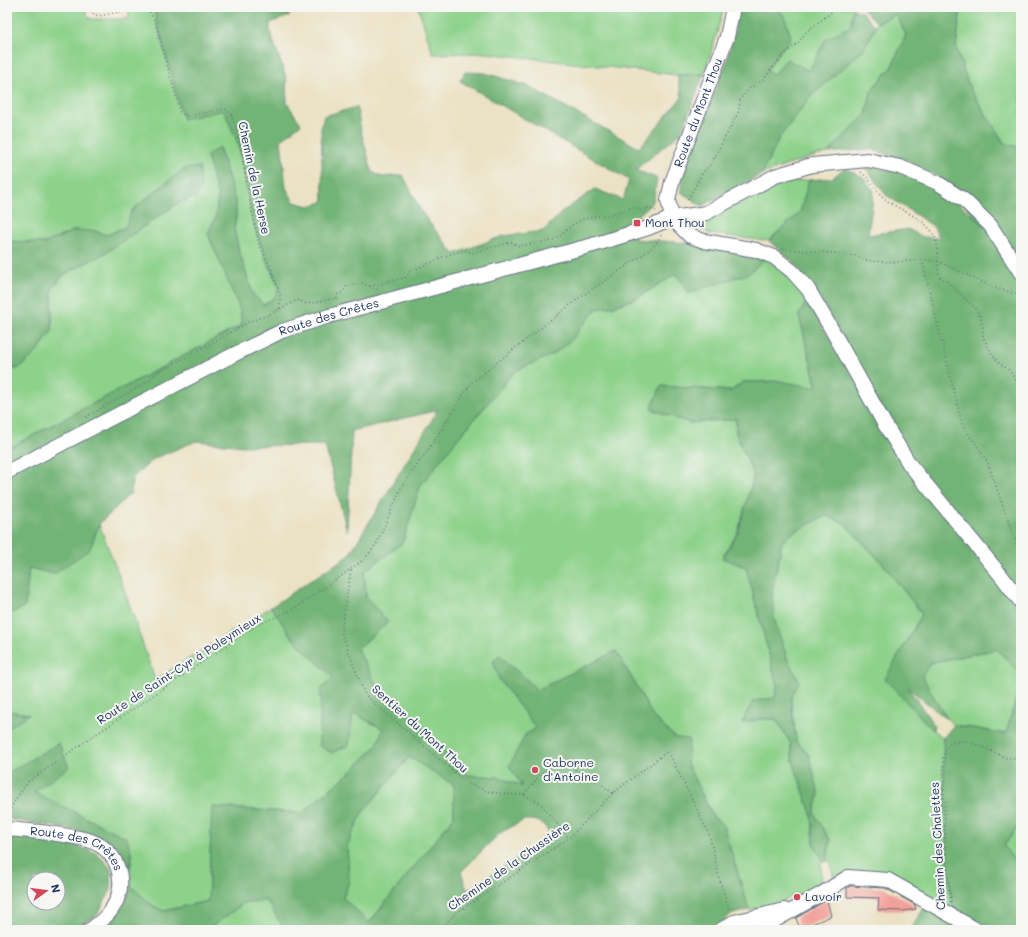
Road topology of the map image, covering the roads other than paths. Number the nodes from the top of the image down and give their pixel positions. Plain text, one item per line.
1 (733, 7) edge
2 (672, 218) junction
3 (1021, 273) edge
4 (7, 472) edge
5 (1021, 602) edge
6 (7, 829) edge
7 (798, 906) junction
8 (90, 930) edge
9 (720, 930) edge
10 (758, 930) edge
11 (977, 930) edge

1 - 2 street, Route du Mont Thou
2 - 3 street, Route des Crêtes
2 - 4 street, Route des Crêtes
2 - 5 street
6 - 8 street, Route des Crêtes
7 - 9 street
7 - 10 street
7 - 11 street

